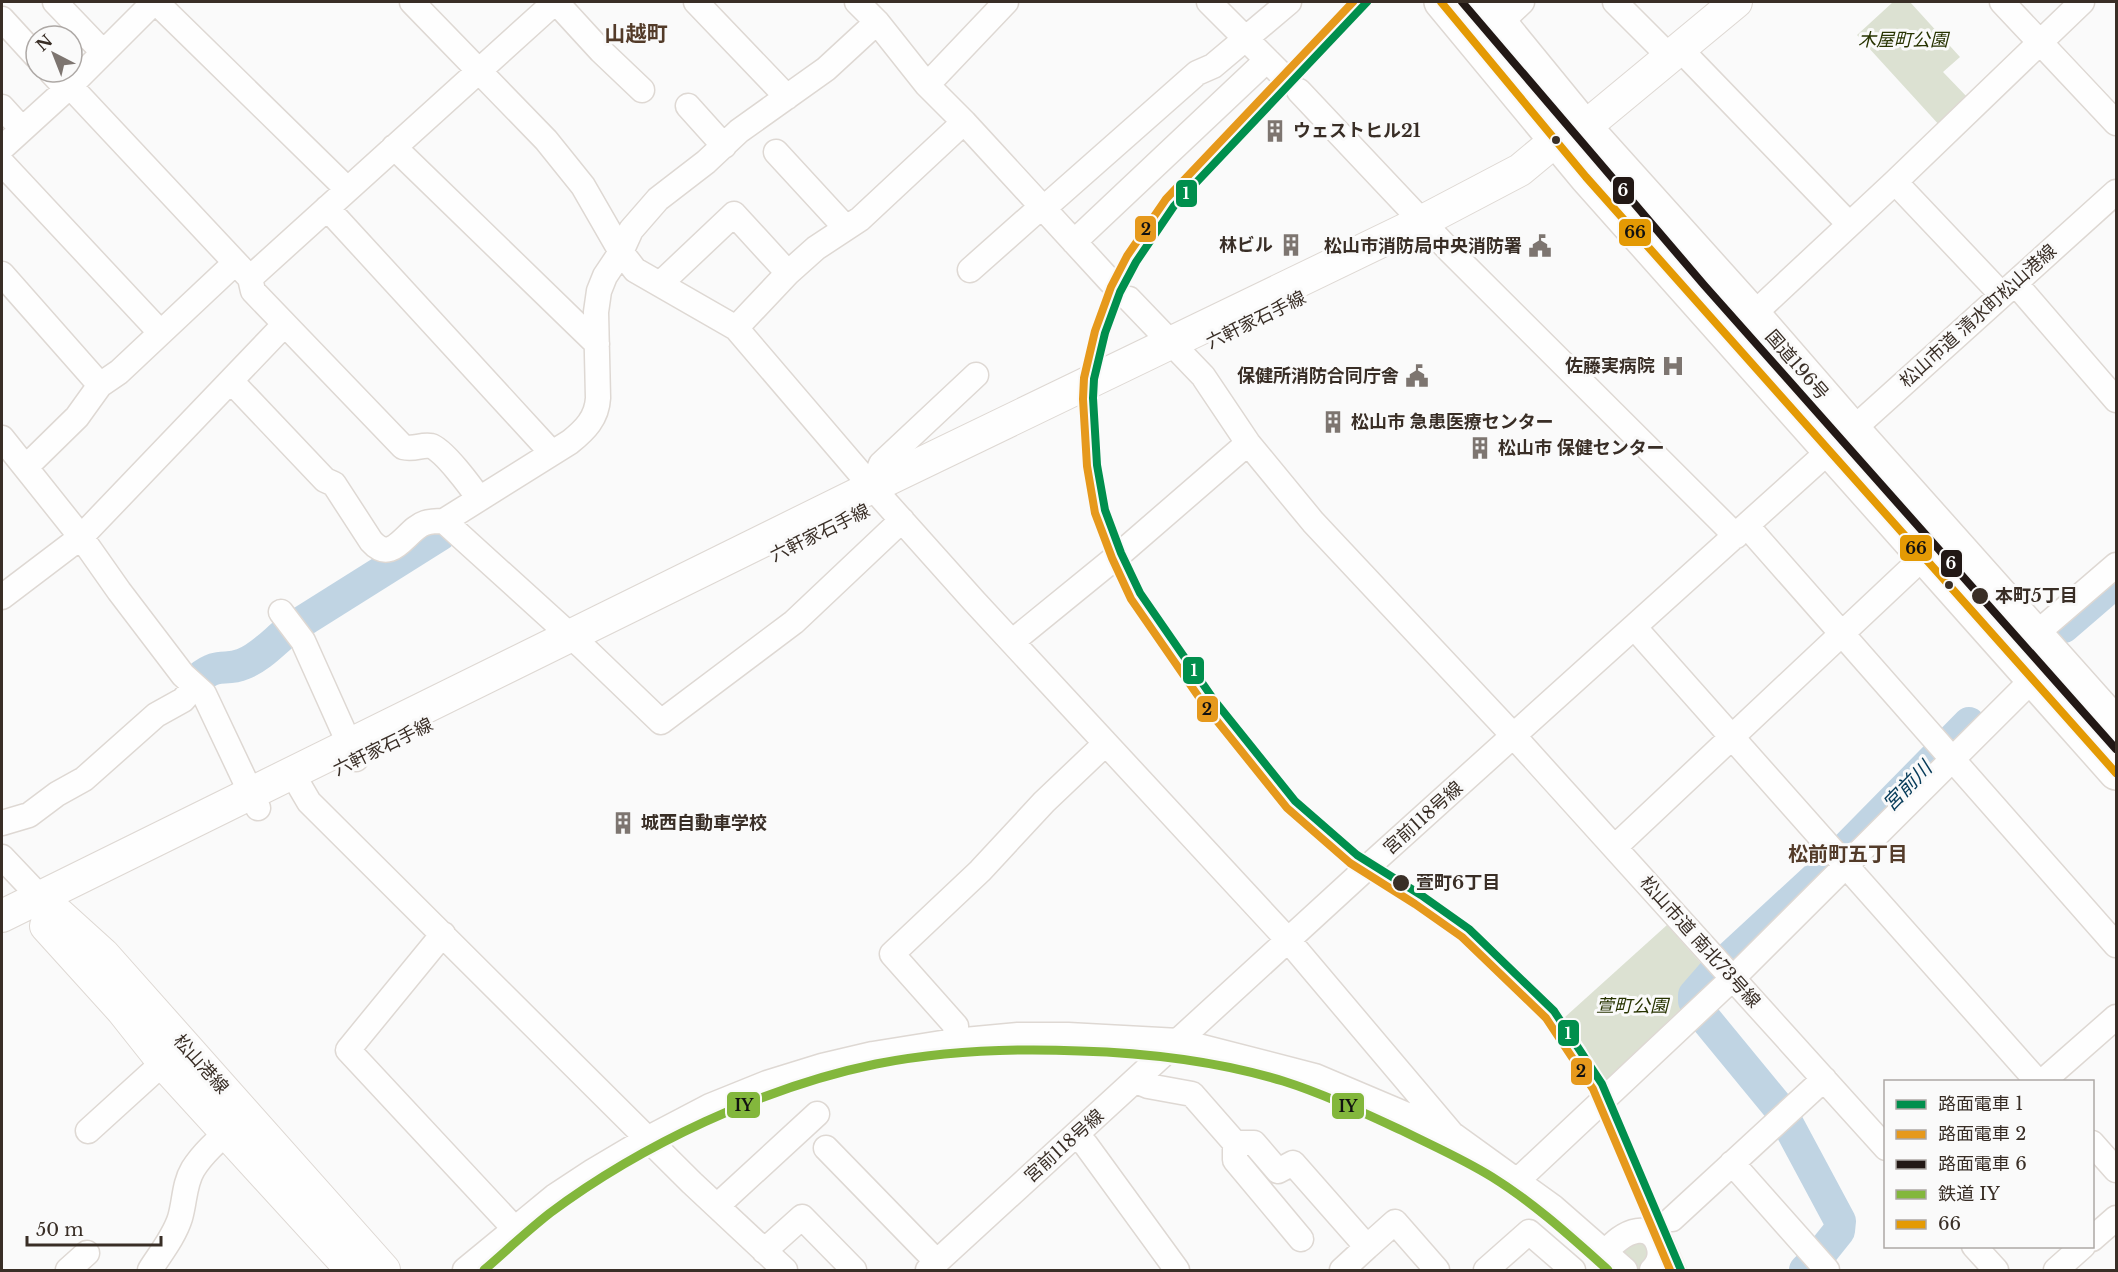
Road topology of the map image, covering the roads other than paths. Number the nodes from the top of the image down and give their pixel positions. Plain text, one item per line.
1 (55, 2) edge
2 (155, 2) edge
3 (412, 2) edge
4 (555, 2) edge
5 (696, 2) edge
6 (857, 2) edge
7 (1006, 2) edge
8 (1209, 2) edge
9 (1289, 2) edge
10 (1441, 2) edge
11 (1615, 2) edge
12 (1736, 2) edge
13 (2002, 2) edge
14 (2082, 2) edge
15 (1502, 9) edge
16 (2, 19) edge
17 (877, 22) junction
18 (1245, 39) junction
19 (2039, 42) junction
20 (24, 43) edge
21 (103, 52) junction
22 (1675, 53) junction
23 (84, 66) edge
24 (479, 70) junction
25 (61, 84) edge
26 (65, 84) edge
27 (927, 85) junction
28 (642, 90) dead end
29 (1299, 91) dead end
30 (787, 97) junction
31 (2, 106) edge
32 (688, 106) dead end
33 (963, 122) junction
34 (2116, 123) edge
35 (1585, 127) junction
36 (22, 129) junction
37 (724, 146) junction
38 (2, 147) edge
39 (394, 147) junction
40 (1561, 148) junction
41 (777, 152) dead end
42 (2, 163) edge
43 (1895, 182) junction
44 (347, 189) junction
45 (2116, 192) edge
46 (327, 208) junction
47 (1042, 208) junction
48 (1849, 224) junction
49 (1428, 227) junction
50 (846, 228) junction
51 (1074, 242) junction
52 (621, 252) junction
53 (242, 270) junction
54 (970, 270) dead end
55 (788, 273) junction
56 (2, 274) edge
57 (1111, 282) dead end
58 (660, 284) junction
59 (2008, 289) junction
60 (1129, 298) dead end
61 (1754, 315) junction
62 (284, 325) junction
63 (736, 328) junction
64 (160, 332) junction
65 (1728, 338) junction
66 (597, 344) junction
67 (1178, 348) junction
68 (976, 375) dead end
69 (231, 381) junction
70 (100, 385) junction
71 (2116, 400) edge
72 (2, 438) edge
73 (1840, 440) junction
74 (1248, 443) junction
75 (552, 453) junction
76 (26, 467) junction
77 (479, 499) junction
78 (887, 503) junction
79 (444, 521) junction
80 (1742, 531) junction
81 (81, 537) junction
82 (1935, 546) junction
83 (2116, 565) edge
84 (2, 597) edge
85 (281, 612) dead end
86 (1635, 628) junction
87 (1842, 634) junction
88 (1013, 641) junction
89 (577, 642) junction
90 (2034, 656) junction
91 (195, 686) junction
92 (2116, 724) edge
93 (1514, 736) junction
94 (1733, 738) junction
95 (1105, 744) junction
96 (353, 752) junction
97 (1953, 759) junction
98 (2116, 773) edge
99 (296, 780) junction
100 (255, 801) junction
101 (2, 823) edge
102 (1615, 847) junction
103 (2, 857) edge
104 (1847, 866) junction
105 (2, 878) edge
106 (31, 908) edge
107 (2, 933) edge
108 (443, 934) junction
109 (1288, 940) junction
110 (2116, 945) edge
111 (1733, 978) junction
112 (2116, 1017) edge
113 (954, 1041) junction
114 (1179, 1041) junction
115 (174, 1054) junction
116 (1824, 1079) junction
117 (2036, 1080) edge
118 (2044, 1080) edge
119 (1136, 1081) junction
120 (817, 1114) dead end
121 (236, 1124) junction
122 (88, 1131) dead end
123 (1452, 1134) junction
124 (1076, 1135) junction
125 (647, 1139) junction
126 (1235, 1143) junction
127 (2094, 1145) edge
128 (1884, 1146) edge
129 (825, 1148) dead end
130 (1732, 1163) junction
131 (2116, 1170) edge
132 (1517, 1180) junction
133 (717, 1206) junction
134 (2116, 1218) edge
135 (1672, 1219) dead end
136 (514, 1228) junction
137 (2094, 1237) edge
138 (1301, 1239) dead end
139 (1367, 1247) junction
140 (1976, 1248) edge
141 (2082, 1248) edge
142 (764, 1251) junction
143 (1605, 1252) junction
144 (87, 1253) dead end
145 (932, 1267) edge
146 (1174, 1269) edge
147 (68, 1270) edge
148 (150, 1270) edge
149 (352, 1270) edge
150 (384, 1270) edge
151 (465, 1270) edge
152 (785, 1270) edge
153 (854, 1270) edge
154 (1342, 1270) edge
155 (1437, 1270) edge
156 (1486, 1270) edge
157 (1573, 1270) edge
158 (1625, 1270) edge
159 (1652, 1270) edge
160 (1827, 1270) edge
161 (1996, 1270) edge
162 (2056, 1270) edge

1 - 21 street
2 - 21 street
2 - 44 street
3 - 24 street
4 - 24 street
4 - 28 street
5 - 30 street
6 - 17 street
7 - 27 street
8 - 18 street
9 - 18 street
10 - 40 highway, 国道196号
11 - 22 street
12 - 22 main road, 六軒家石手線
13 - 19 street
14 - 19 street
15 - 35 highway, 国道196号
16 - 20 street
17 - 27 street
17 - 30 street
18 - 47 street
18 - 51 street
19 - 34 street
19 - 43 street
21 - 23 street
22 - 35 main road, 六軒家石手線
22 - 48 street
24 - 39 street
24 - 52 street
25 - 36 street
26 - 53 street
27 - 33 street
29 - 49 street
30 - 37 street
31 - 36 street
32 - 37 street
33 - 47 street
33 - 50 street
35 - 40 main road, 六軒家石手線
35 - 61 highway, 国道196号
36 - 38 street
37 - 52 street
39 - 44 street
39 - 66 street
40 - 49 main road, 六軒家石手線
40 - 65 highway, 国道196号
41 - 50 street
42 - 64 street
43 - 48 street
43 - 59 street
44 - 46 street
45 - 59 street, 松山市道 清水町松山港線
46 - 53 street
46 - 75 street
47 - 51 street
47 - 54 street
48 - 61 street
49 - 67 main road, 六軒家石手線
49 - 80 street
50 - 55 street
51 - 57 street
52 - 58 street
52 - 66 street
53 - 62 street
53 - 64 street
55 - 58 street
55 - 63 street
56 - 70 street
58 - 63 street
59 - 71 street
59 - 73 street, 松山市道 清水町松山港線
60 - 67 street, 松山市道 南北73号線
61 - 65 street
61 - 73 highway, 国道196号
62 - 69 street
62 - 77 street
63 - 78 street
64 - 70 street
65 - 73 highway, 国道196号
66 - 75 street
67 - 74 street, 松山市道 南北73号線
67 - 78 main road, 六軒家石手線
68 - 78 street
69 - 79 street
69 - 81 street
70 - 76 street
72 - 76 street
73 - 80 street, 宮前118号線
73 - 82 highway, 国道196号
74 - 88 street
74 - 93 street, 松山市道 南北73号線
75 - 77 street
76 - 81 street
77 - 79 street
78 - 88 street
78 - 89 main road, 六軒家石手線
78 - 89 street
79 - 89 street
80 - 86 street, 宮前118号線
80 - 87 street
81 - 84 street
81 - 91 street
82 - 87 street
82 - 90 highway, 国道196号
83 - 90 street
85 - 96 street
86 - 93 street, 宮前118号線
86 - 94 street
87 - 94 street
87 - 97 street
88 - 95 street
89 - 96 main road, 六軒家石手線
90 - 92 highway, 国道196号
90 - 97 street
90 - 98 highway, 国道196号
91 - 100 street
91 - 101 street
93 - 102 street, 松山市道 南北73号線
93 - 109 street, 宮前118号線
94 - 102 street
94 - 104 street
95 - 109 street
95 - 113 street
96 - 99 main road, 六軒家石手線
97 - 104 street
97 - 110 street
99 - 100 main road, 六軒家石手線
99 - 108 street
100 - 106 main road, 六軒家石手線
102 - 111 street, 松山市道 南北73号線
103 - 106 street
104 - 111 street
104 - 117 street
105 - 106 street
106 - 107 main road
106 - 115 main road, 松山港線
108 - 125 street
108 - 136 street
109 - 114 street, 宮前118号線
109 - 123 street
111 - 116 street, 松山市道 南北73号線
111 - 132 street
112 - 118 street
113 - 114 street
113 - 125 street
114 - 119 street, 宮前118号線
114 - 123 street
115 - 121 main road, 松山港線
115 - 122 street
116 - 128 street, 松山市道 南北73号線
116 - 130 street
119 - 124 street, 宮前118号線
119 - 126 street
120 - 133 street
121 - 148 street
121 - 149 main road, 松山港線
121 - 150 main road, 松山港線
123 - 132 street
124 - 145 street, 宮前118号線
124 - 146 street
125 - 133 street
125 - 136 street
126 - 138 street
126 - 139 street
127 - 131 street
129 - 145 street
130 - 135 street
130 - 160 street
132 - 143 street
133 - 142 street
134 - 137 street
136 - 151 street
139 - 154 street
139 - 155 street
140 - 161 street
141 - 162 street
142 - 152 street
142 - 153 street
143 - 158 street
143 - 159 street
144 - 147 street
156 - 157 street

